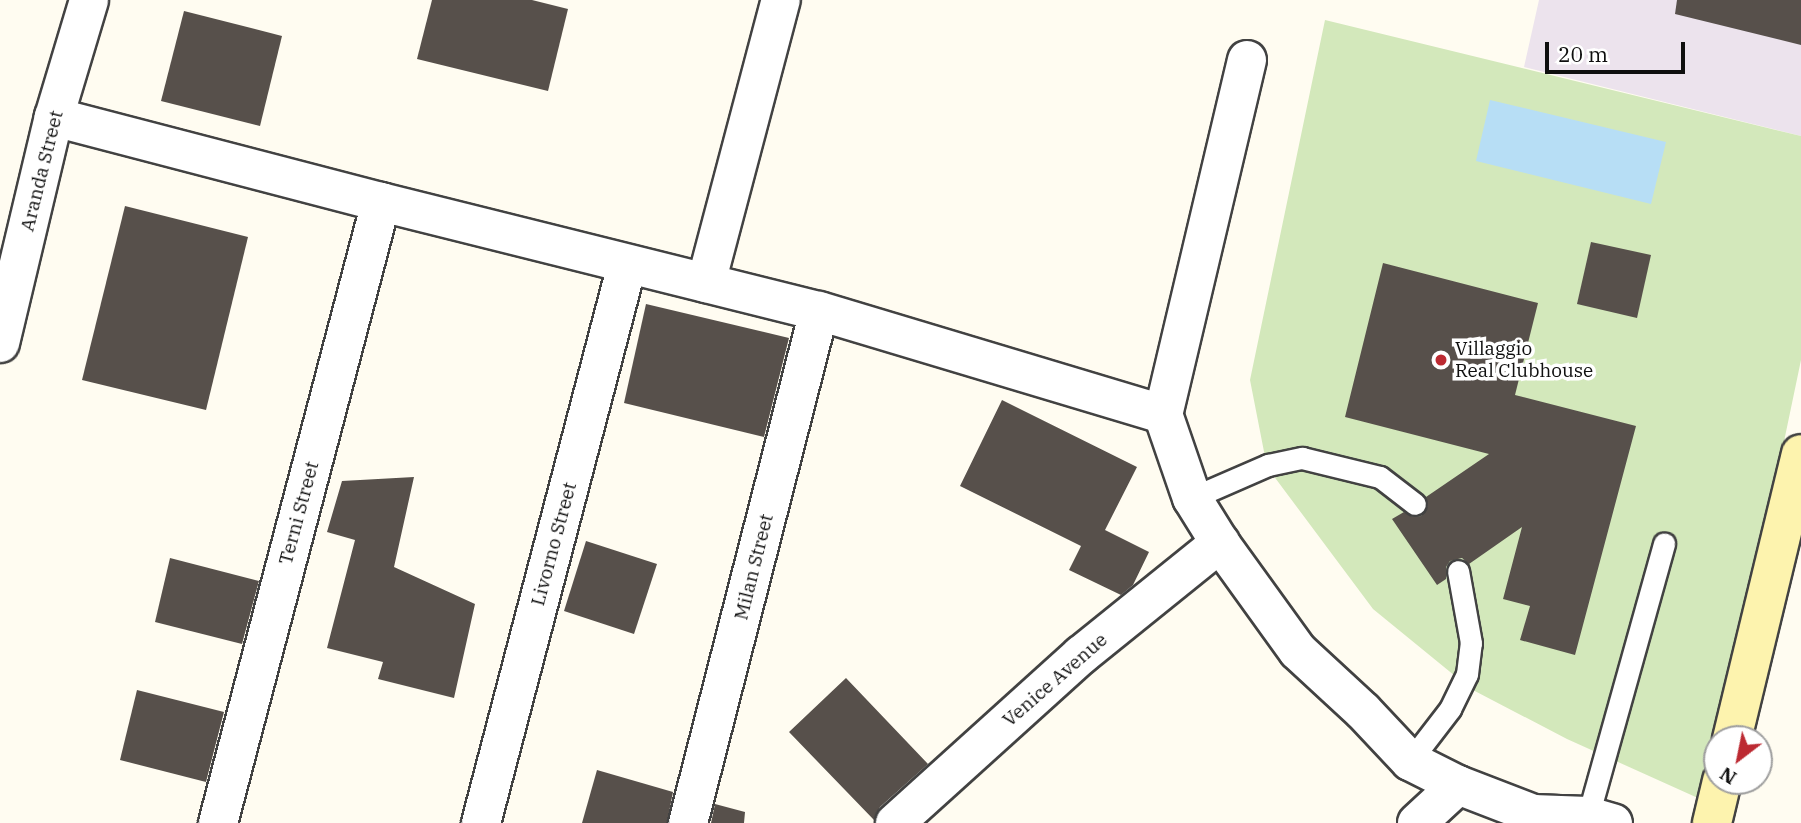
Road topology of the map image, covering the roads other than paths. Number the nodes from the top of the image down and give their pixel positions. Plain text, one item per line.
1 (89, 0) edge
2 (773, 2) edge
3 (1247, 60) dead end
4 (54, 117) junction
5 (381, 202) junction
6 (627, 265) junction
7 (706, 283) junction
8 (819, 311) junction
9 (0, 343) edge
10 (1163, 414) junction
11 (1801, 454) edge
12 (1192, 498) junction
13 (1415, 504) dead end
14 (1220, 543) junction
15 (1664, 543) dead end
16 (1458, 571) dead end
17 (1735, 725) edge
18 (1410, 761) junction
19 (1458, 785) junction
20 (1719, 795) edge
21 (1532, 818) edge
22 (1601, 820) edge
23 (218, 823) edge
24 (481, 823) edge
25 (688, 823) edge
26 (895, 823) edge
27 (1417, 823) edge
28 (1712, 823) edge

1 - 4 street, Aranda Street
2 - 7 street
3 - 10 street
4 - 5 street
4 - 9 street, Aranda Street
5 - 6 street
5 - 23 street, Terni Street
6 - 7 street
6 - 24 street, Livorno Street
7 - 8 street
8 - 10 street
8 - 25 street, Milan Street
10 - 12 street
11 - 17 street
12 - 13 lane
12 - 14 street
14 - 18 street
14 - 26 street, Venice Avenue
15 - 22 lane
16 - 18 lane
18 - 19 street
19 - 21 street
19 - 27 street
20 - 28 street
21 - 22 street

